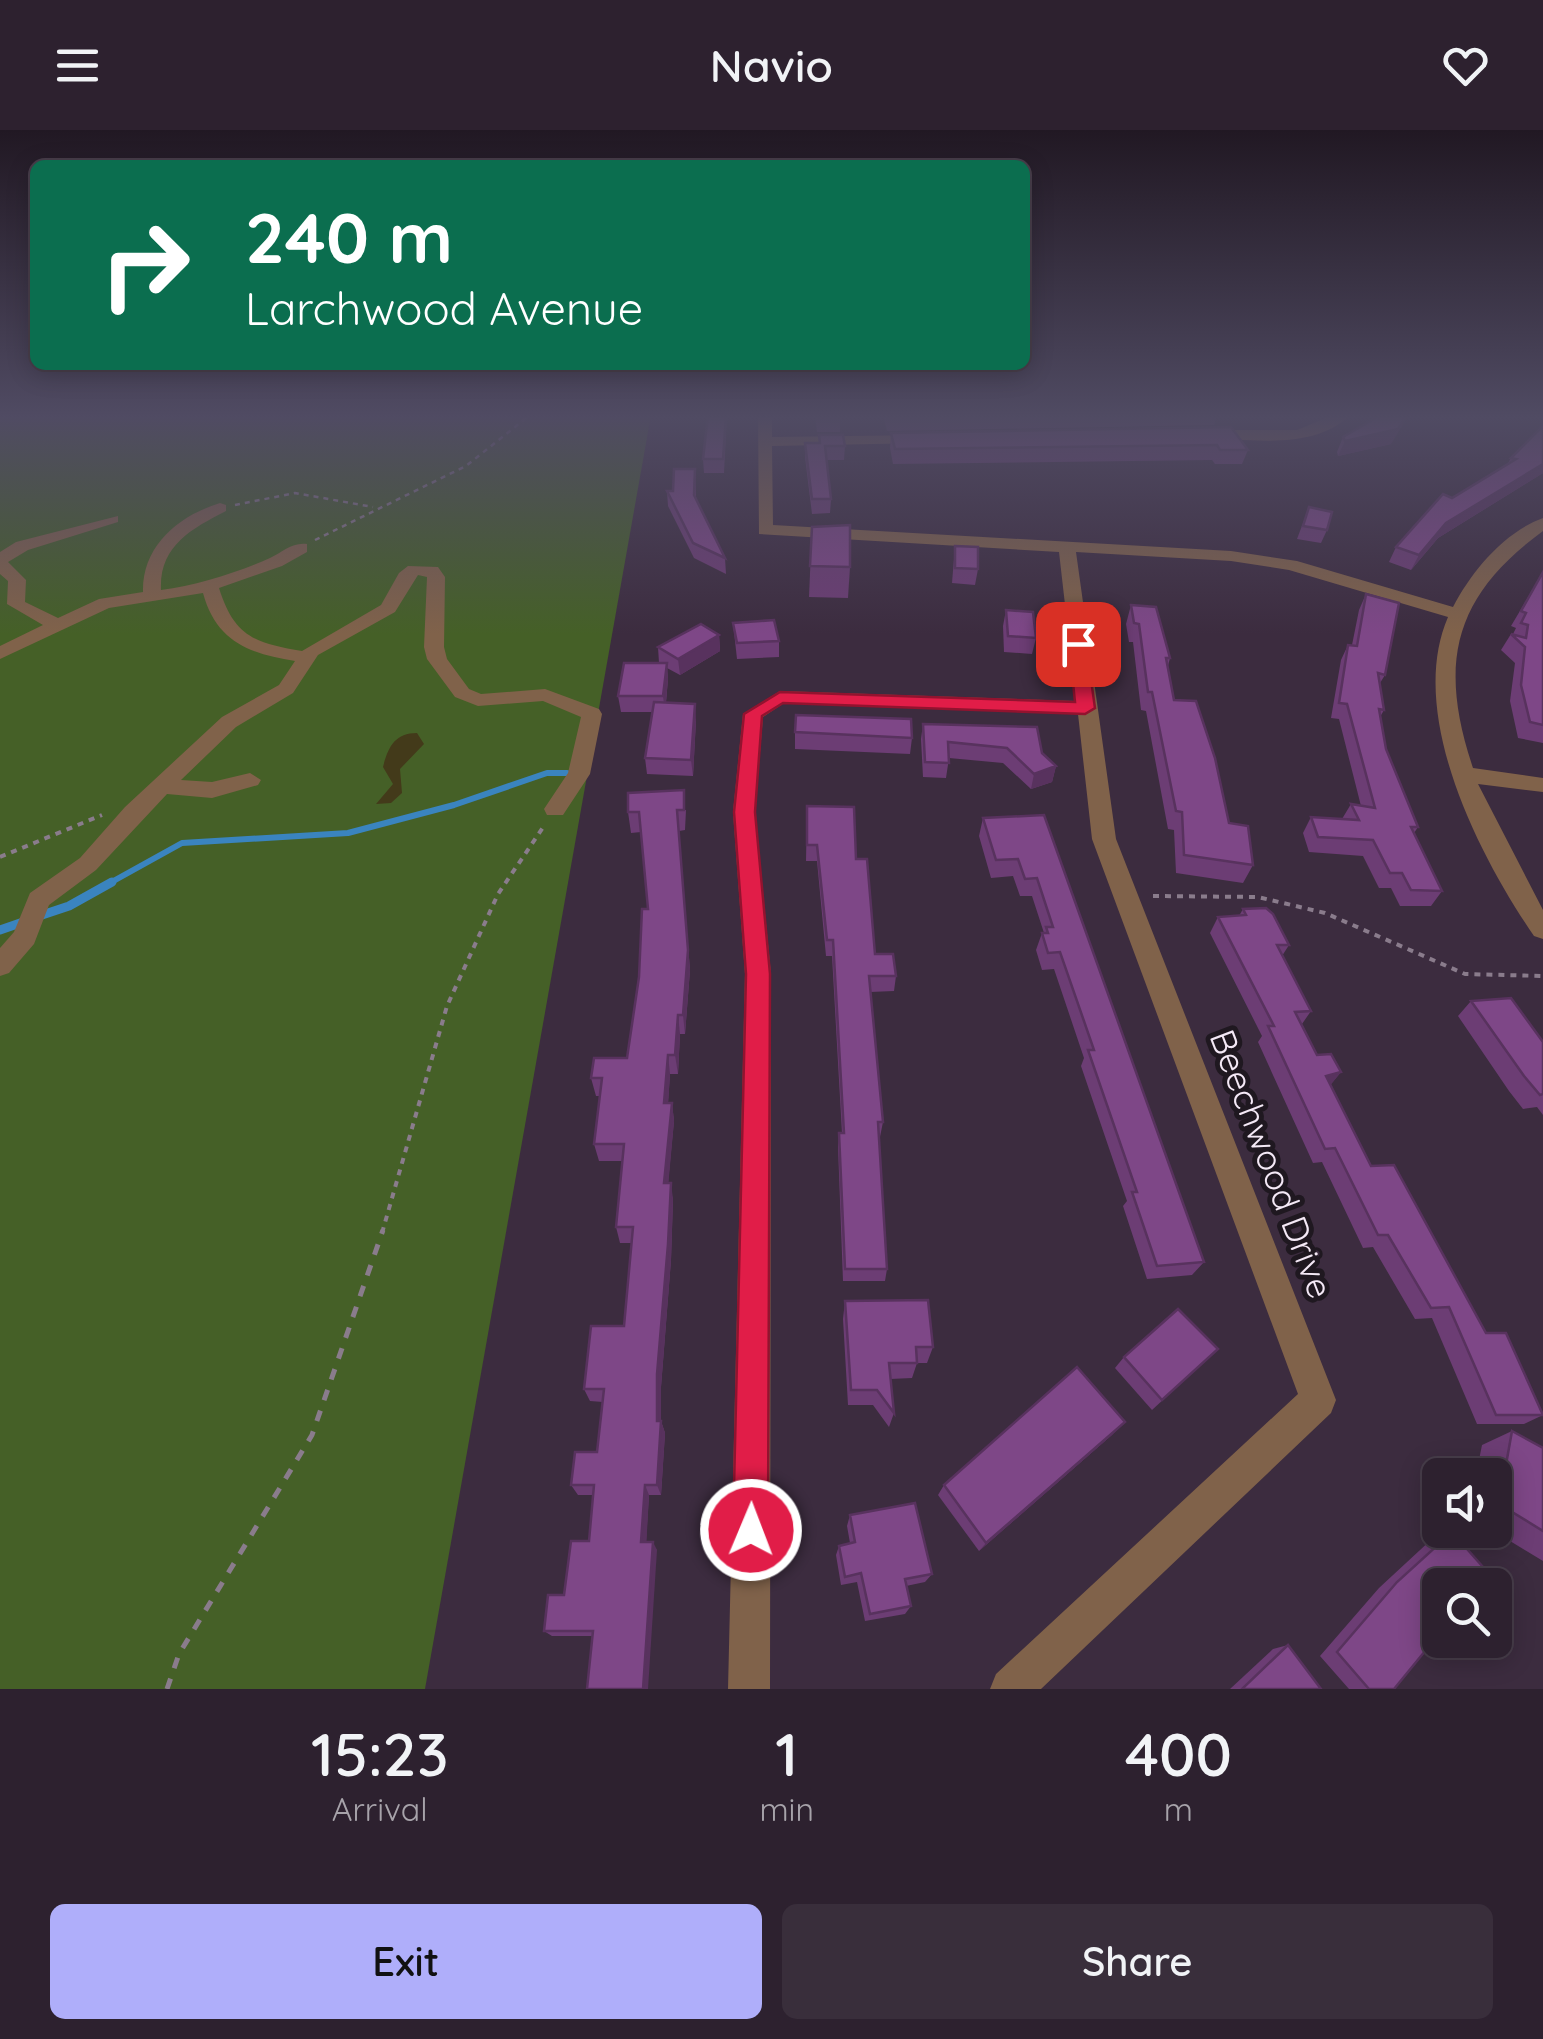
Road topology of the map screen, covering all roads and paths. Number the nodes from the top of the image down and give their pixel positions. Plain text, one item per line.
1 (419, 488) edge
2 (765, 488) edge
3 (220, 508) joint
4 (376, 508) junction
5 (112, 519) dead end
6 (1543, 523) edge
7 (1066, 547) junction
8 (301, 548) joint
9 (0, 562) edge
10 (210, 586) junction
11 (152, 596) junction
12 (1454, 613) junction
13 (58, 626) junction
14 (0, 653) edge
15 (306, 657) junction
16 (1085, 708) junction
17 (1461, 774) junction
18 (166, 780) junction
19 (250, 780) dead end
20 (1543, 785) edge
21 (555, 809) joint
22 (107, 812) dead end
23 (0, 858) edge
24 (1127, 898) junction
25 (1543, 929) edge
26 (0, 966) edge
27 (1543, 976) edge
28 (168, 1689) edge
29 (748, 1689) edge
30 (1011, 1689) edge

1 - 4 path
2 - 7 street
3 - 4 path
3 - 11 street
4 - 8 path
5 - 9 street
6 - 12 street
7 - 12 street
7 - 16 street, Beechwood Drive
8 - 10 street
9 - 13 street
10 - 11 street
10 - 15 street
11 - 13 street
12 - 17 street
13 - 14 street
15 - 18 street
15 - 21 street
16 - 24 street, Beechwood Drive
16 - 29 street
17 - 20 street
17 - 25 street
18 - 19 street
18 - 26 street
21 - 28 path
22 - 23 path
24 - 27 path
24 - 30 street, Beechwood Drive

